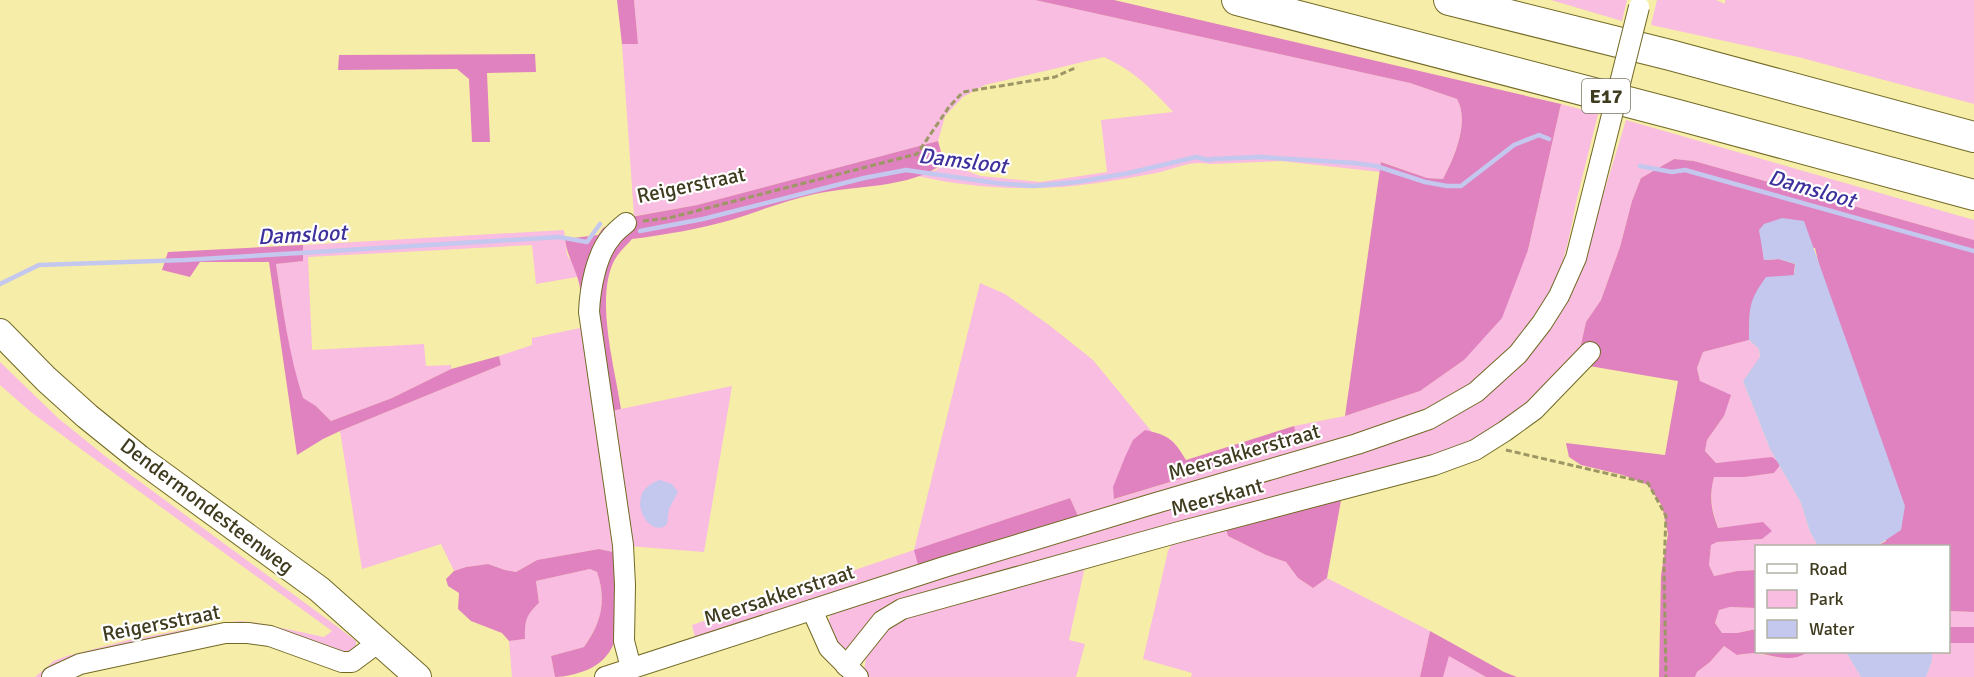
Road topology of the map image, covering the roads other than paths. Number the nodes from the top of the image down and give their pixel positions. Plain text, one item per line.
1 (1237, 0) edge
2 (1449, 0) edge
3 (1640, 3) edge
4 (1974, 137) edge
5 (1974, 195) edge
6 (626, 223) road end
7 (0, 332) edge
8 (1590, 352) dead end
9 (812, 610) junction
10 (379, 642) junction
11 (632, 668) junction
12 (852, 672) edge
13 (52, 677) edge
14 (418, 677) edge
15 (605, 677) edge

1 - 5 highway, E17
2 - 4 highway
3 - 9 street, Meersakkerstraat, bridge
6 - 11 street, Reigerstraat
7 - 10 main road, Dendermondesteenweg
8 - 12 street, Meerskant
9 - 11 street, Meersakkerstraat
9 - 12 street, Meerskant
10 - 13 street, Reigersstraat
10 - 14 main road, Dendermondesteenweg
11 - 15 street, Meersakkerstraat

